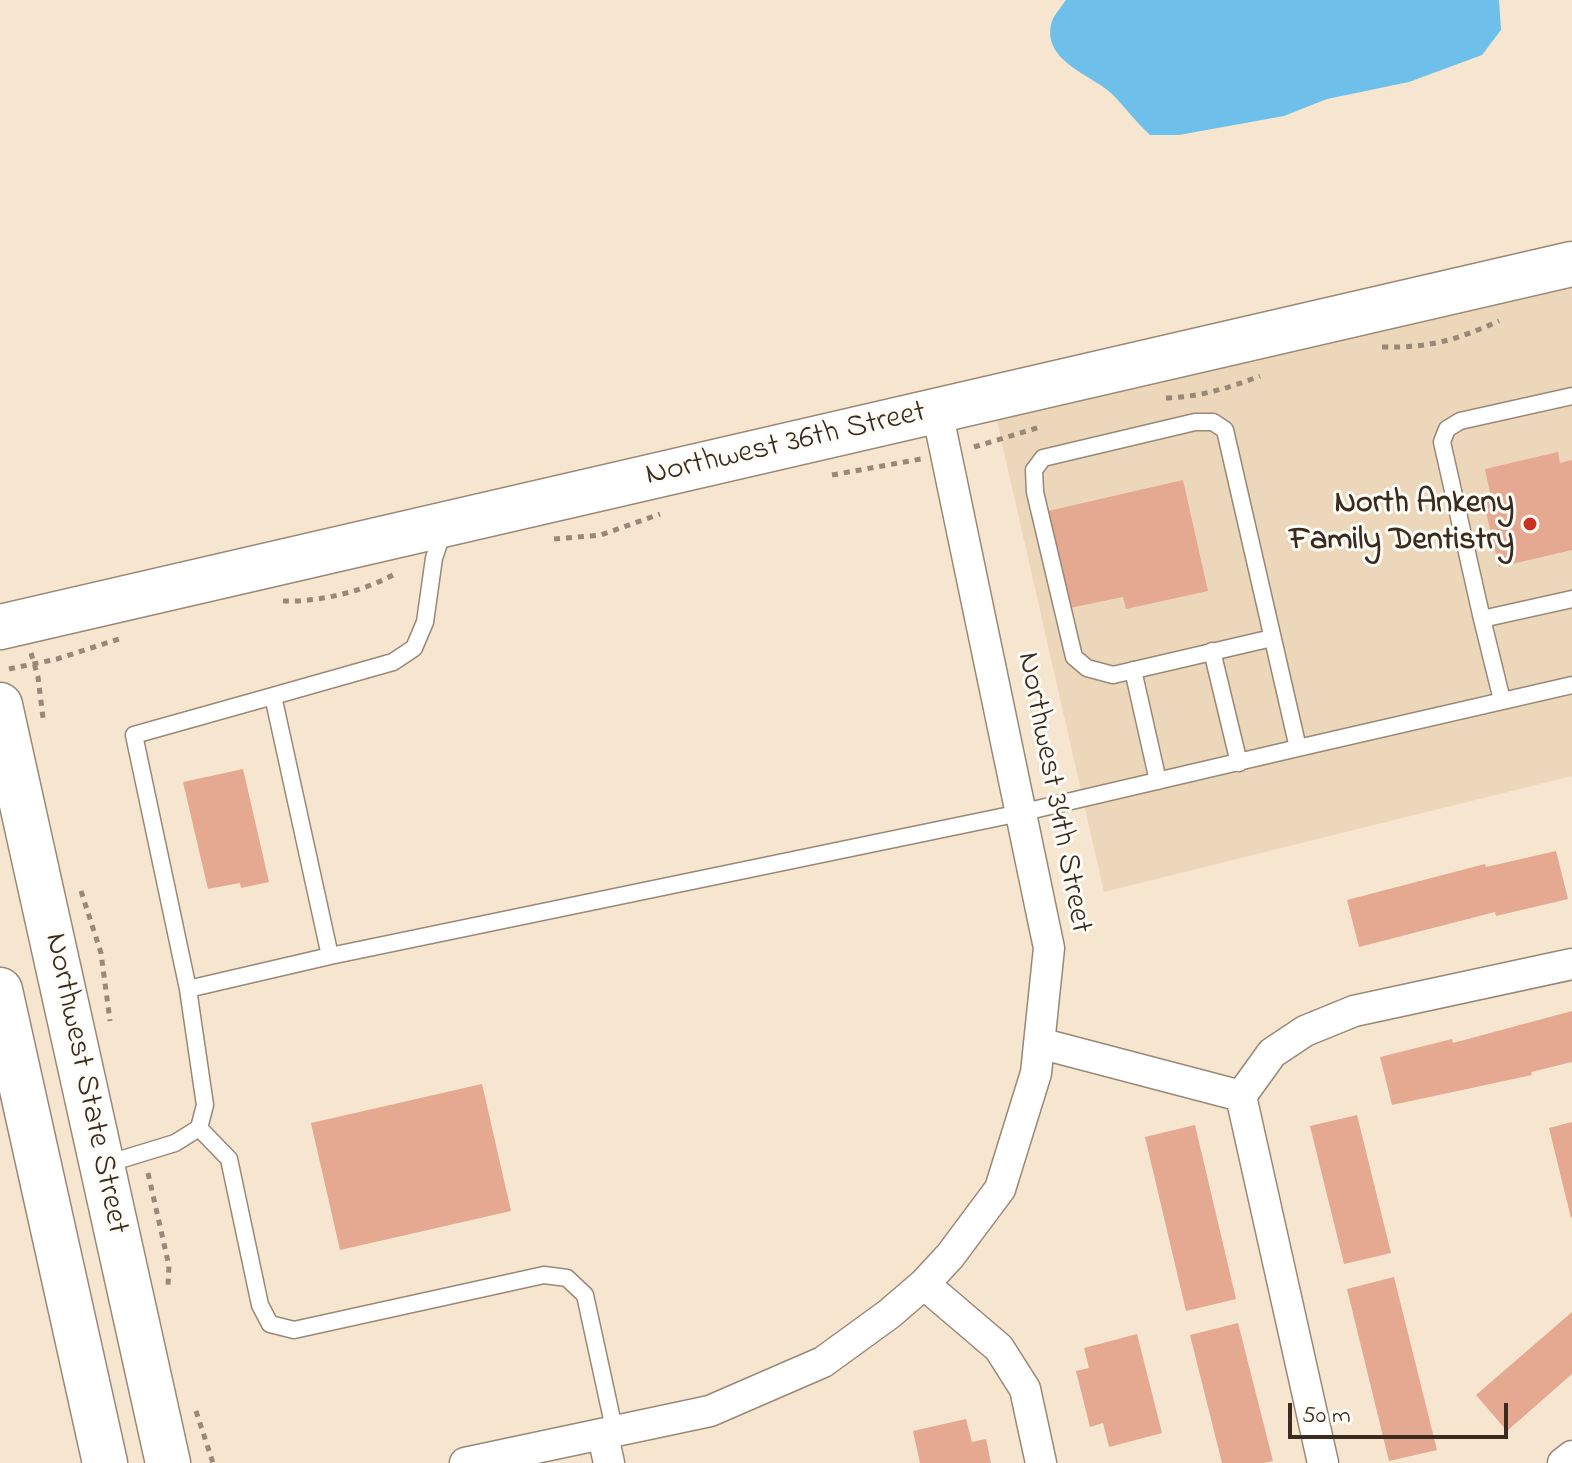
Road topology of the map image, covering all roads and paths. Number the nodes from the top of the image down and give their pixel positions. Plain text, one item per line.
1 (1572, 264) edge
2 (1572, 396) edge
3 (937, 411) junction
4 (445, 525) junction
5 (1572, 599) edge
6 (1482, 619) junction
7 (0, 627) edge
8 (1272, 638) junction
9 (1212, 651) junction
10 (1133, 670) junction
11 (1572, 685) edge
12 (273, 696) junction
13 (1502, 700) junction
14 (0, 705) edge
15 (1298, 748) junction
16 (1239, 763) junction
17 (1158, 781) junction
18 (1020, 813) junction
19 (330, 956) junction
20 (1572, 964) edge
21 (188, 989) junction
22 (0, 990) edge
23 (1039, 1043) junction
24 (1241, 1096) junction
25 (199, 1128) junction
26 (102, 1166) junction
27 (924, 1284) junction
28 (609, 1444) edge
29 (1572, 1456) edge
30 (105, 1463) edge
31 (168, 1463) edge
32 (465, 1463) edge
33 (1041, 1463) edge
34 (1323, 1463) edge
35 (1563, 1463) edge

1 - 3 main road, Northwest 36th Street
2 - 6 lane
3 - 4 main road, Northwest 36th Street
3 - 18 street, Northwest 34th Street
4 - 7 main road, Northwest 36th Street
4 - 12 lane
5 - 6 lane
6 - 13 lane
8 - 9 lane
8 - 10 lane
8 - 15 lane
9 - 10 lane
9 - 16 lane
10 - 17 lane
11 - 13 lane
12 - 19 lane
12 - 21 lane
13 - 15 lane
14 - 26 main road, Northwest State Street
15 - 16 lane
16 - 17 lane
17 - 18 lane
18 - 19 lane
18 - 23 street, Northwest 34th Street
19 - 21 lane
20 - 24 street
21 - 25 lane
22 - 30 main road, Northwest State Street
23 - 24 street
23 - 27 street, Northwest 34th Street
24 - 34 street
25 - 26 lane
25 - 28 lane
26 - 31 main road, Northwest State Street
27 - 28 street, Northwest 34th Street
27 - 33 street
28 - 32 street, Northwest 34th Street
29 - 35 street

